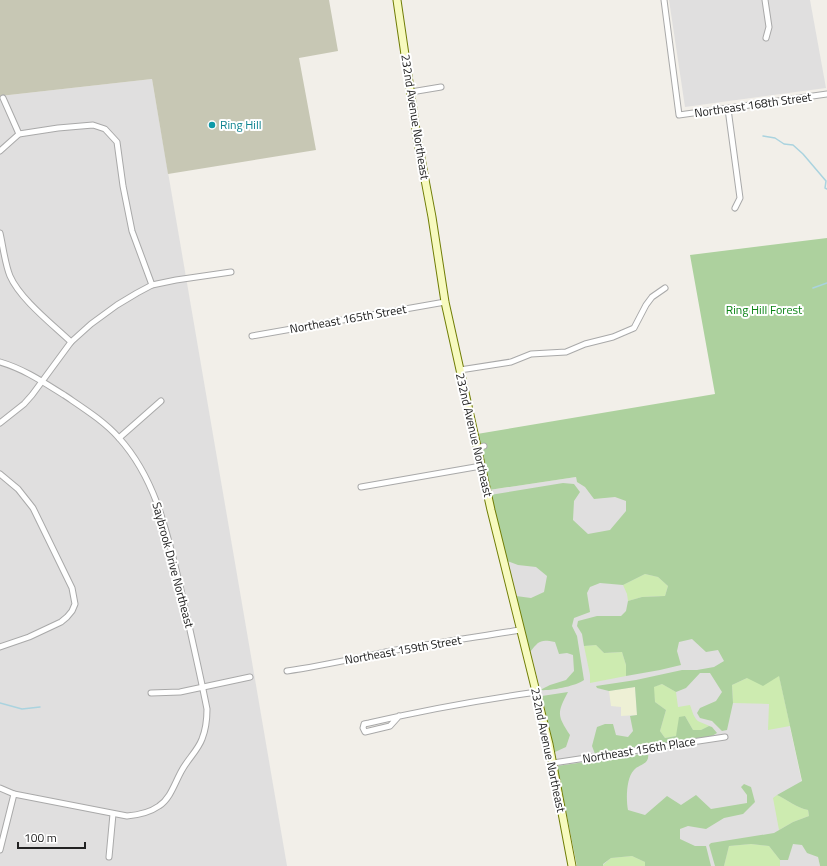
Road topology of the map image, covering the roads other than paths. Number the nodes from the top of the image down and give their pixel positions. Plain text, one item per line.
1 (397, 0) edge
2 (664, 0) edge
3 (765, 0) edge
4 (766, 38) dead end
5 (442, 87) dead end
6 (411, 92) junction
7 (827, 94) edge
8 (2, 98) dead end
9 (728, 109) junction
10 (19, 134) junction
11 (0, 151) edge
12 (735, 208) dead end
13 (0, 233) edge
14 (231, 272) dead end
15 (152, 285) junction
16 (666, 288) dead end
17 (445, 302) junction
18 (252, 336) dead end
19 (71, 342) junction
20 (0, 362) edge
21 (460, 370) junction
22 (42, 381) junction
23 (161, 401) dead end
24 (0, 423) edge
25 (119, 438) junction
26 (481, 466) junction
27 (0, 474) edge
28 (361, 487) dead end
29 (520, 630) junction
30 (0, 647) edge
31 (287, 671) dead end
32 (250, 678) dead end
33 (203, 687) junction
34 (537, 692) junction
35 (150, 693) dead end
36 (399, 716) junction
37 (725, 737) dead end
38 (553, 763) junction
39 (0, 788) edge
40 (14, 794) junction
41 (113, 814) junction
42 (0, 850) edge
43 (109, 857) dead end
44 (572, 866) edge

1 - 6 street, 232nd Avenue Northeast
2 - 9 street, Northeast 168th Street
3 - 4 street
5 - 6 street
6 - 17 street, 232nd Avenue Northeast
7 - 9 street, Northeast 168th Street
8 - 10 street
9 - 12 street
10 - 11 street
10 - 15 street
13 - 19 street
14 - 15 street
15 - 19 street
16 - 21 street
17 - 18 street, Northeast 165th Street
17 - 21 street, 232nd Avenue Northeast
19 - 22 street
20 - 22 street, Saybrook Drive Northeast
21 - 26 street, 232nd Avenue Northeast
22 - 24 street
22 - 25 street, Saybrook Drive Northeast
23 - 25 street
25 - 33 street, Saybrook Drive Northeast
26 - 28 street
26 - 29 street, 232nd Avenue Northeast
27 - 30 street
29 - 31 street, Northeast 159th Street
29 - 34 street, 232nd Avenue Northeast
32 - 33 street
33 - 35 street
33 - 41 street, Saybrook Drive Northeast
34 - 36 street
34 - 38 street, 232nd Avenue Northeast
36 - 36 street
37 - 38 street, Northeast 156th Place
38 - 44 street, 232nd Avenue Northeast
39 - 40 street
40 - 41 street
40 - 42 street
41 - 43 street

